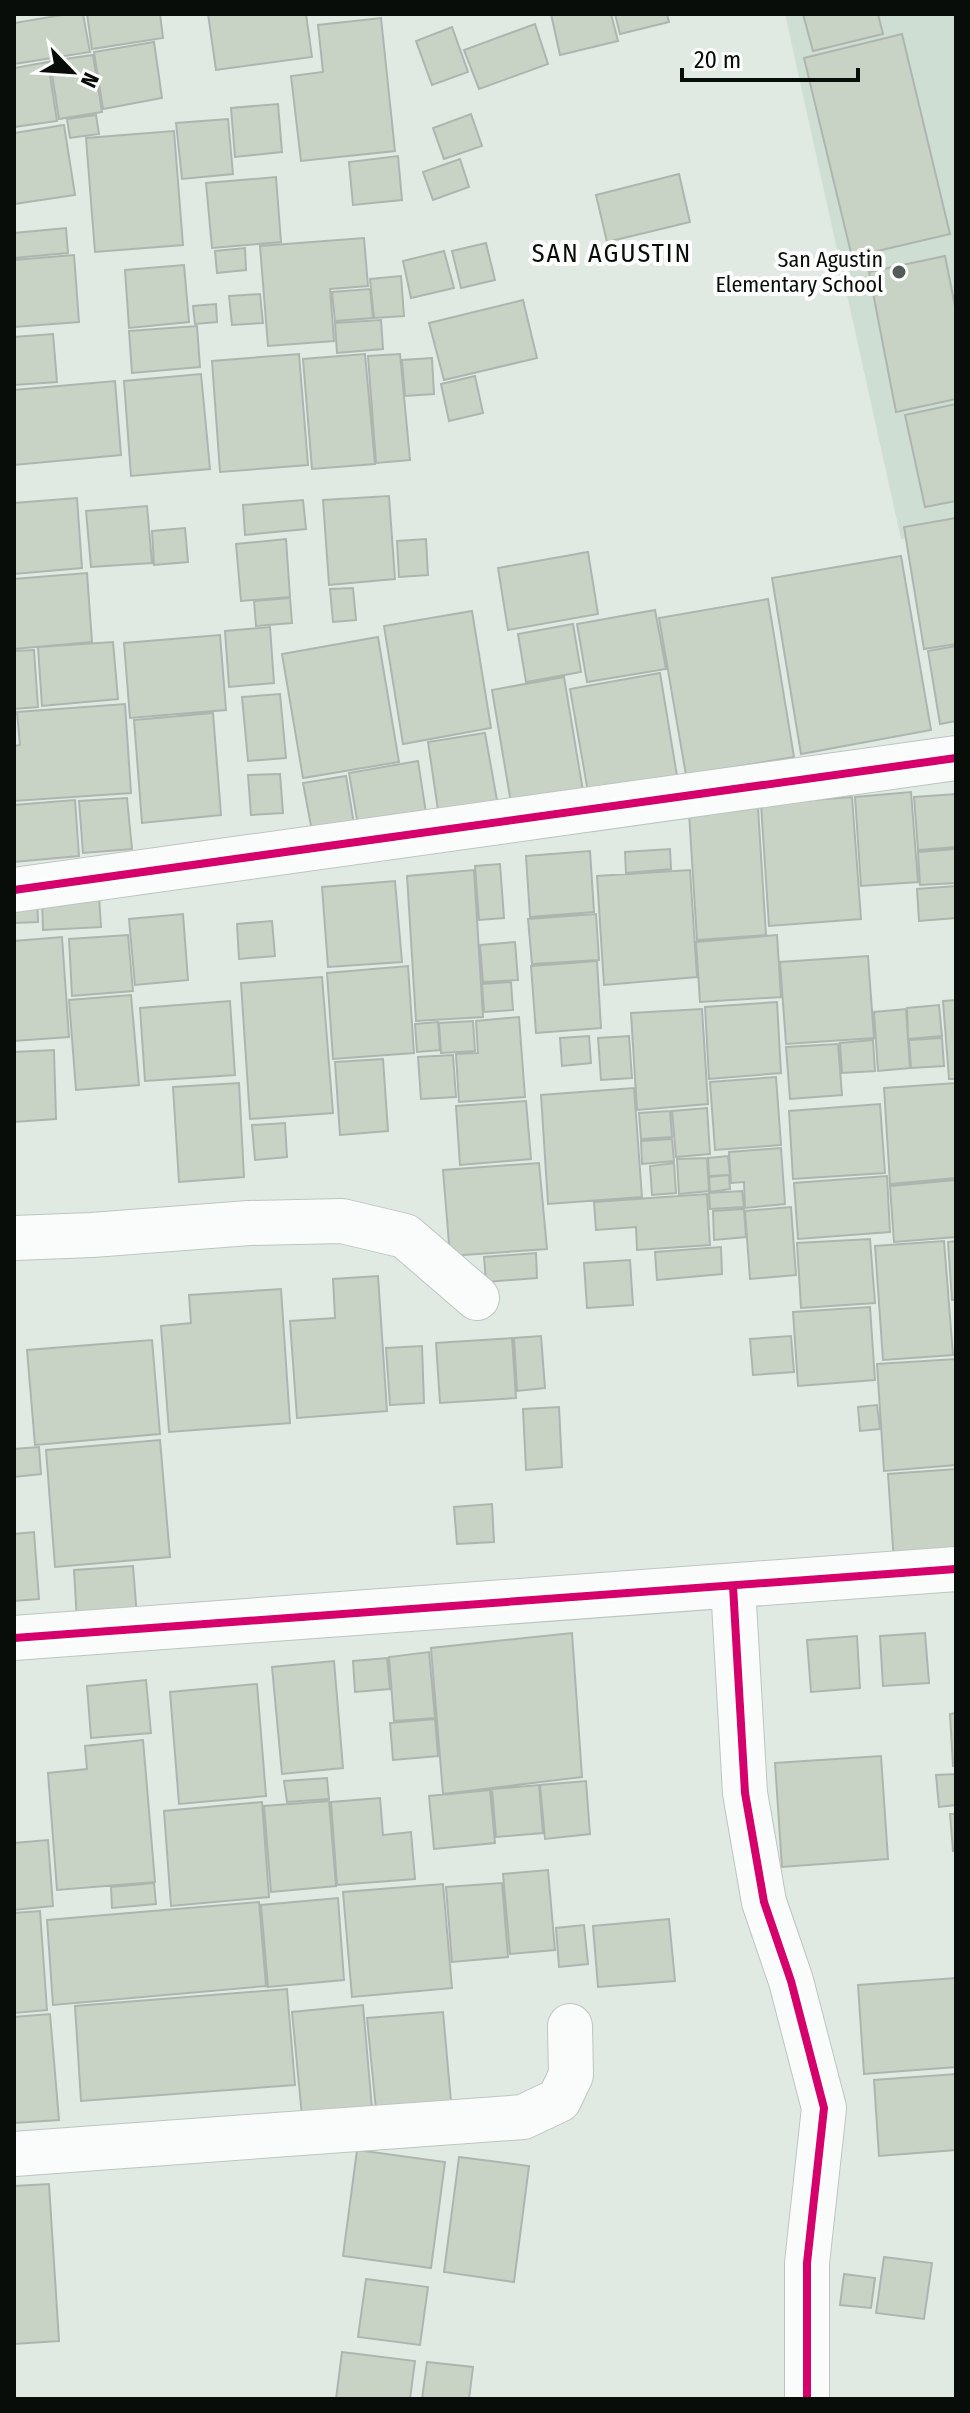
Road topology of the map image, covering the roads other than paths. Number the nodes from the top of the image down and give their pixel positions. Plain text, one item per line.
1 (956, 758) edge
2 (14, 890) edge
3 (14, 1238) edge
4 (477, 1298) dead end
5 (956, 1569) edge
6 (733, 1586) junction
7 (14, 1638) edge
8 (570, 2026) dead end
9 (14, 2154) edge
10 (807, 2399) edge

1 - 2 street
3 - 4 street
5 - 6 street
6 - 7 street
6 - 10 street
8 - 9 street

